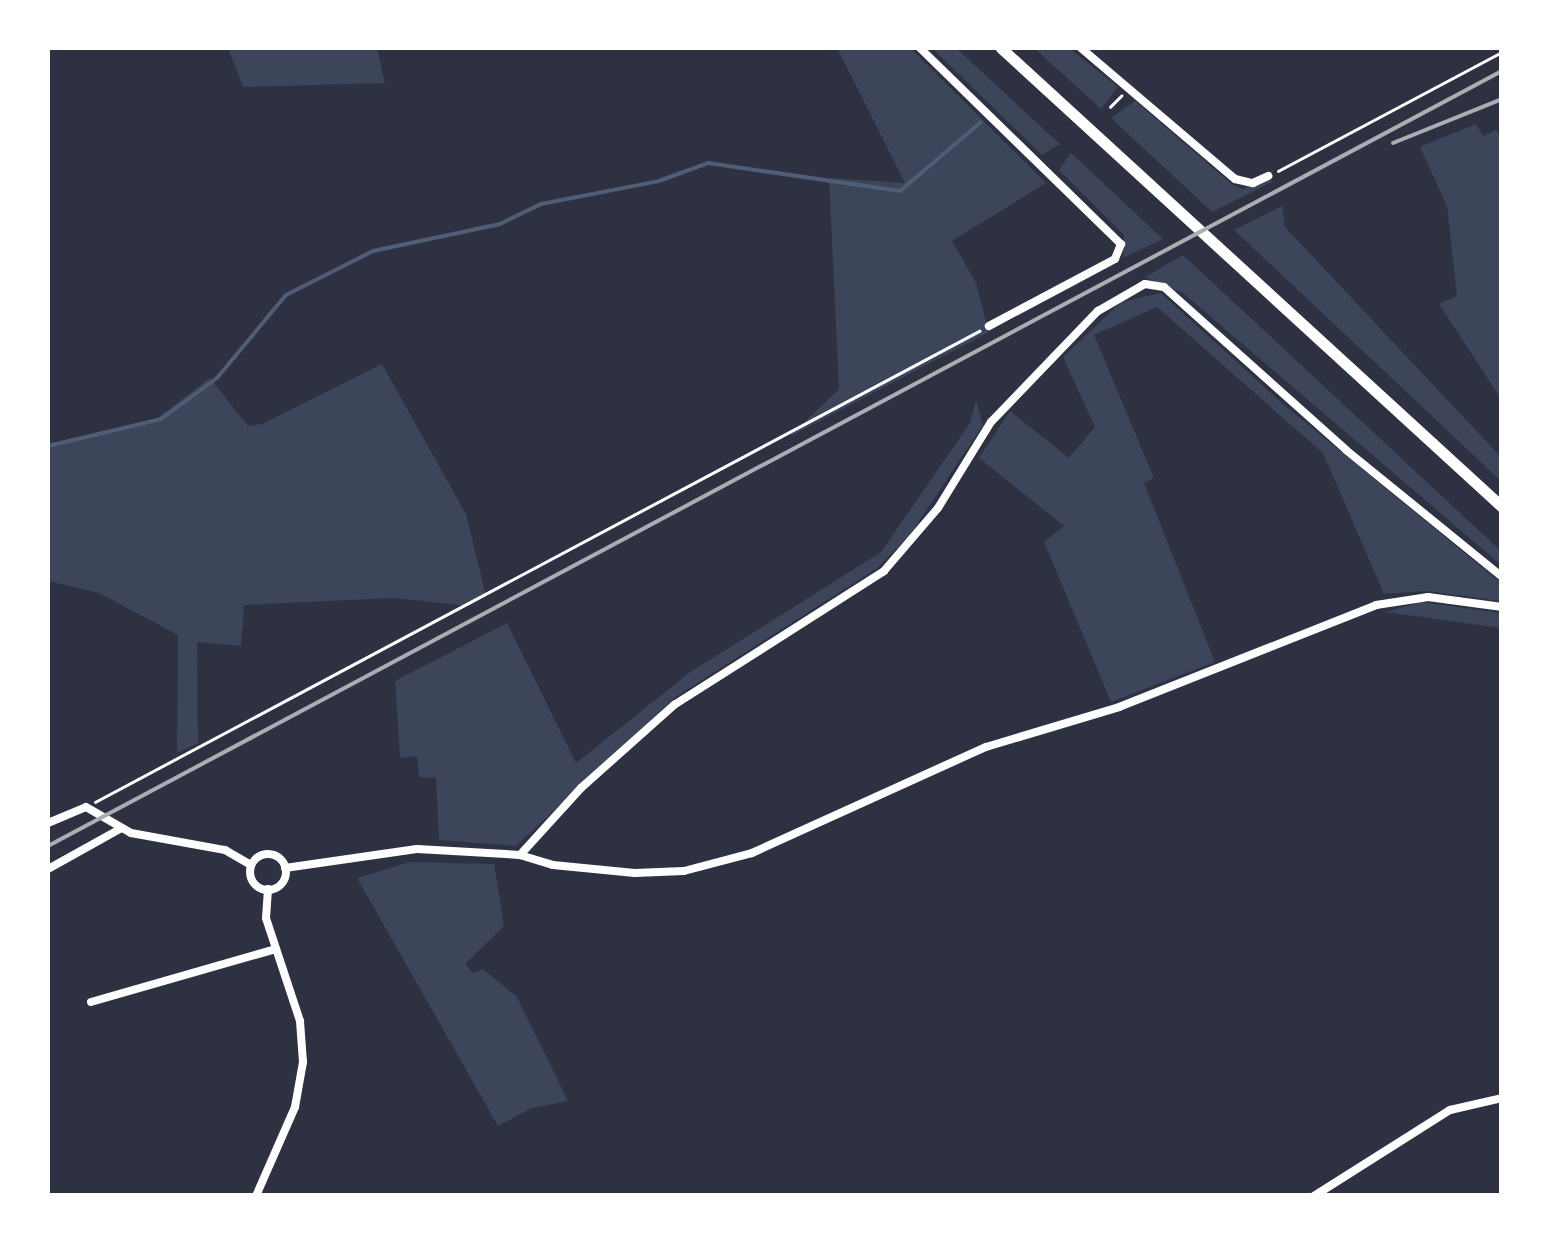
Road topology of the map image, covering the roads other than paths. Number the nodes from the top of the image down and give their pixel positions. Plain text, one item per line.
1 (920, 48) edge
2 (1002, 48) edge
3 (1081, 48) edge
4 (1268, 176) road end
5 (990, 326) road end
6 (1502, 506) edge
7 (1502, 577) edge
8 (1502, 606) edge
9 (48, 823) edge
10 (120, 829) junction
11 (520, 855) junction
12 (251, 866) junction
13 (48, 868) edge
14 (285, 868) junction
15 (268, 889) junction
16 (276, 949) junction
17 (90, 1002) dead end
18 (1502, 1098) edge
19 (256, 1196) edge
20 (1314, 1196) edge

1 - 5 street
2 - 6 main road
3 - 4 street
7 - 11 street
8 - 11 street
9 - 10 street
10 - 12 street
10 - 13 street
11 - 14 street
12 - 14 street
12 - 15 street
14 - 15 street
15 - 16 street
16 - 17 street
16 - 19 street
18 - 20 street

